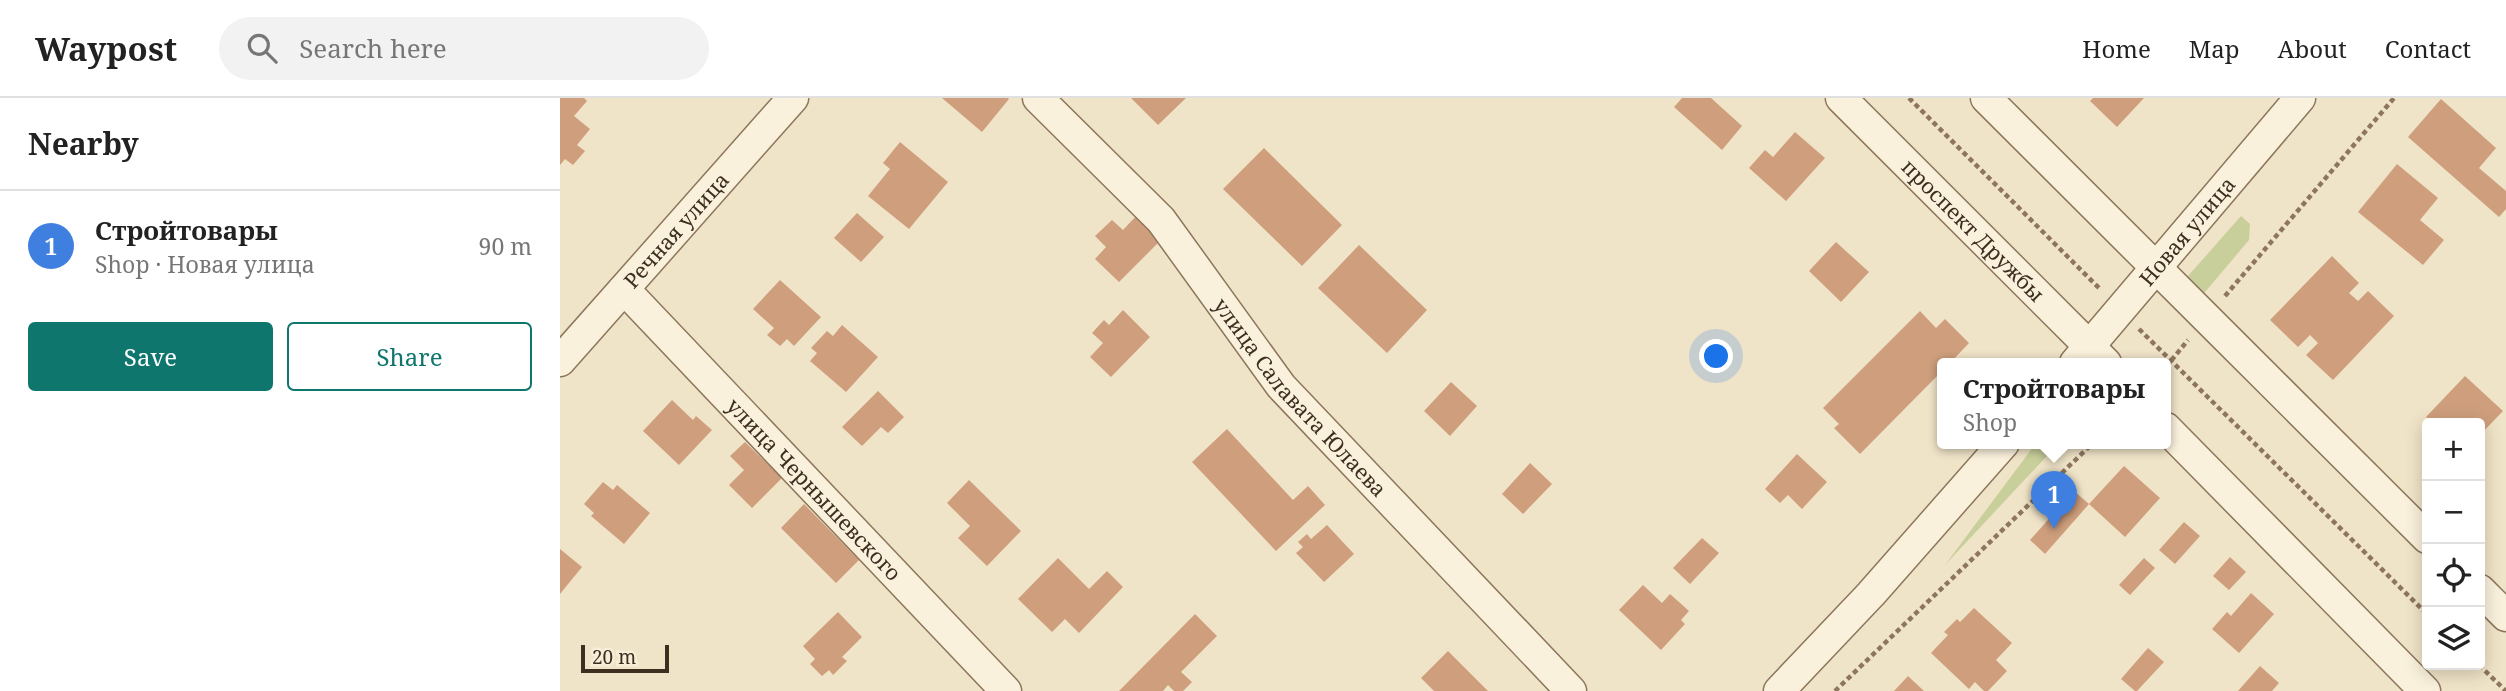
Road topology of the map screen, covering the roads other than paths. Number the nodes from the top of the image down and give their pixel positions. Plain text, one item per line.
1 (793, 98) edge
2 (1038, 98) edge
3 (1841, 98) edge
4 (1986, 98) edge
5 (2300, 98) edge
6 (2156, 267) junction
7 (624, 289) junction
8 (2090, 357) edge
9 (560, 361) edge
10 (2171, 433) edge
11 (1999, 449) edge
12 (2422, 533) edge
13 (2485, 595) edge
14 (2506, 615) edge
15 (1006, 691) edge
16 (1572, 691) edge
17 (1779, 691) edge
18 (2425, 691) edge

1 - 7 street, Речная улица
2 - 16 street, улица Салавата Юлаева
3 - 8 street, проспект Дружбы
4 - 6 street
5 - 6 street, Новая улица
6 - 8 street, Новая улица
6 - 12 street
7 - 9 street, Речная улица
7 - 15 street, улица Чернышевского
10 - 18 street
11 - 17 street
13 - 14 street

